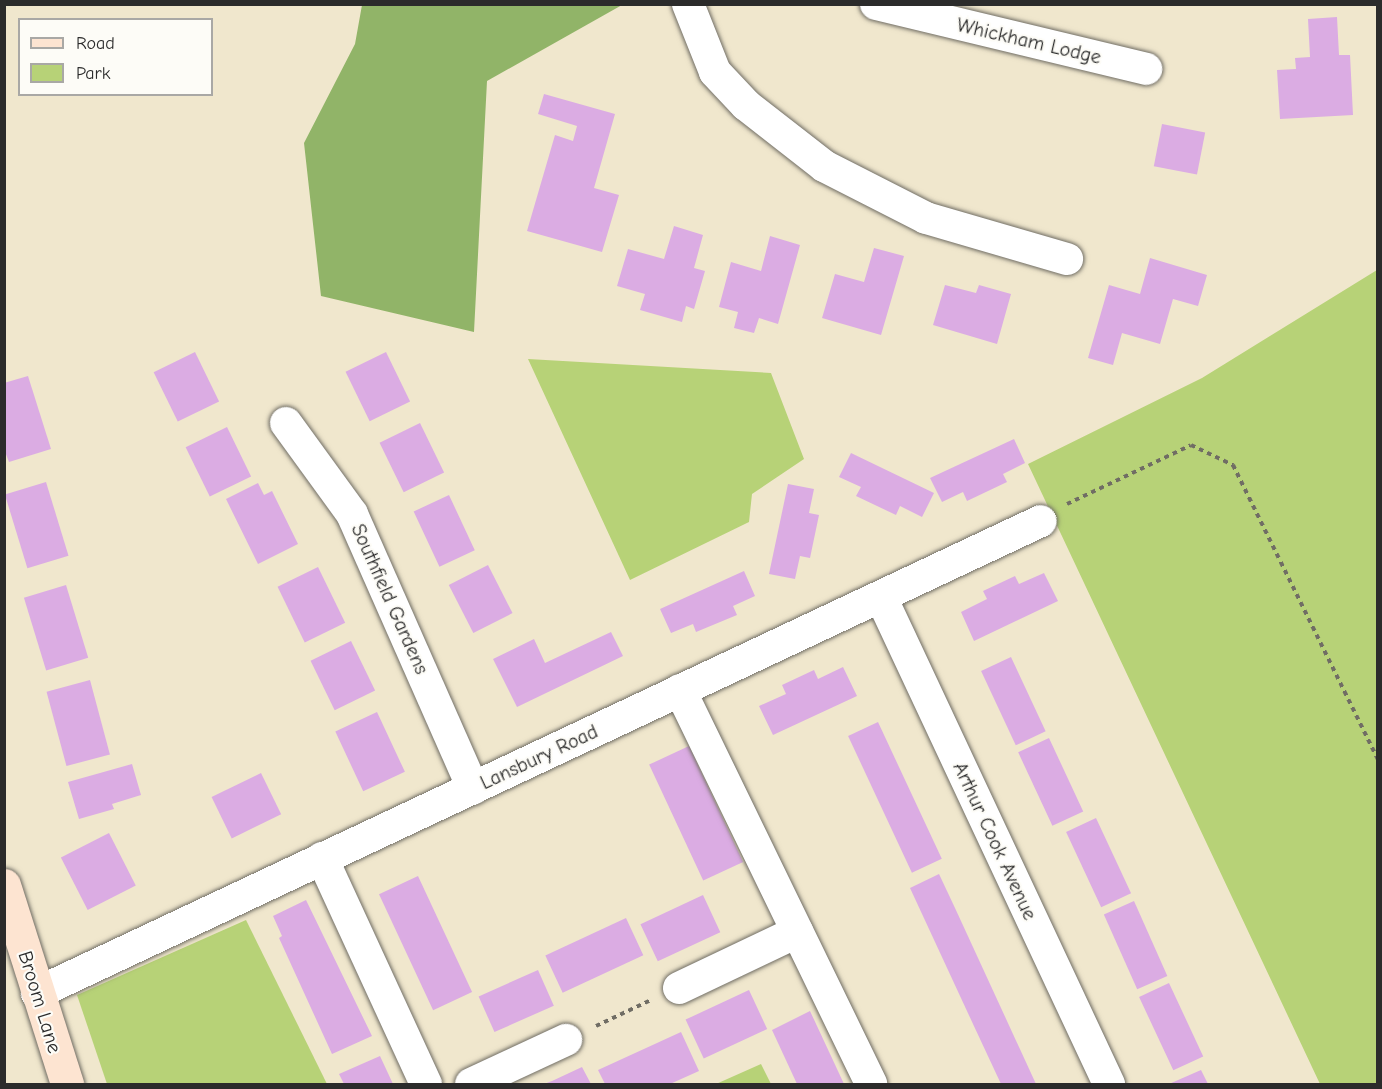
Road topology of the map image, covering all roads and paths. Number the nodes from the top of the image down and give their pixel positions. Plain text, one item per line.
1 (688, 4) edge
2 (876, 4) edge
3 (1146, 69) dead end
4 (1067, 259) dead end
5 (286, 423) dead end
6 (1041, 521) joint
7 (880, 597) junction
8 (680, 690) junction
9 (1377, 760) edge
10 (473, 788) junction
11 (322, 858) junction
12 (4, 885) edge
13 (797, 932) junction
14 (679, 988) joint
15 (37, 993) junction
16 (566, 1040) joint
17 (67, 1084) edge
18 (426, 1084) edge
19 (471, 1084) edge
20 (871, 1084) edge
21 (1109, 1084) edge

1 - 4 street
2 - 3 street, Whickham Lodge
5 - 10 street, Southfield Gardens
6 - 7 street, Lansbury Road
6 - 9 path
7 - 8 street, Lansbury Road
7 - 21 street, Arthur Cook Avenue
8 - 10 street, Lansbury Road
8 - 13 street
10 - 11 street, Lansbury Road
11 - 15 street, Lansbury Road
11 - 18 street
12 - 15 street, Broom Lane
13 - 14 street
13 - 20 street
14 - 16 path
15 - 17 street, Broom Lane
16 - 19 street

